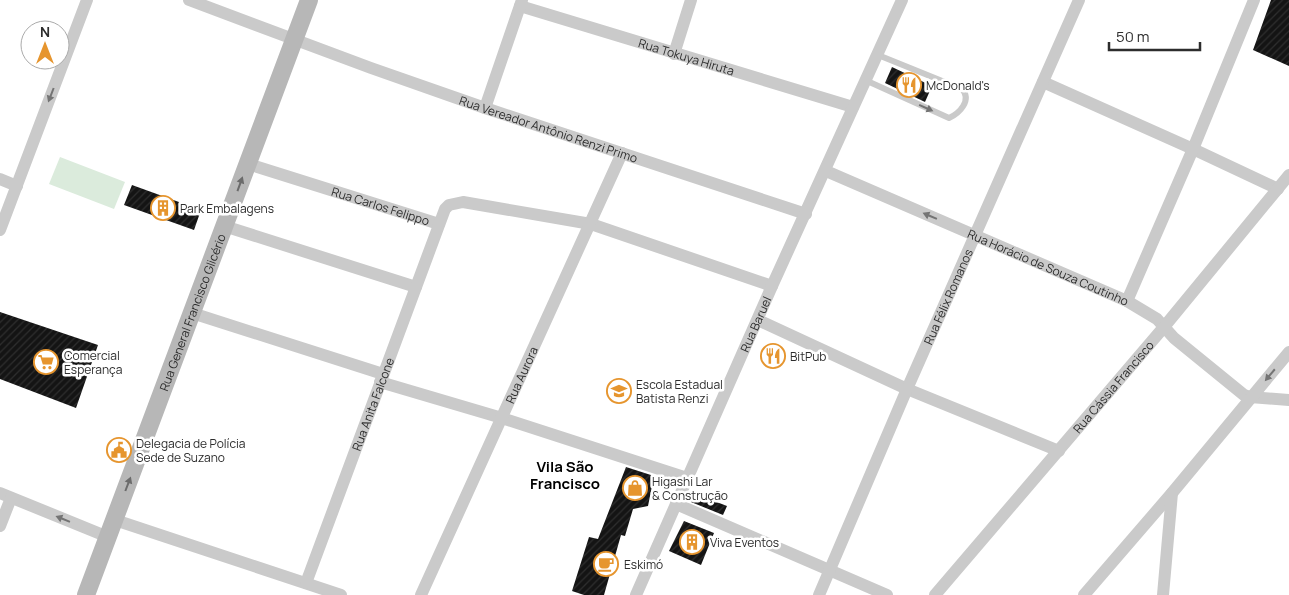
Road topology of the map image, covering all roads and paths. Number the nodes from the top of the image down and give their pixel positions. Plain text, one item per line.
1 (87, 0) edge
2 (189, 0) edge
3 (309, 0) edge
4 (691, 0) edge
5 (902, 0) edge
6 (1079, 0) edge
7 (1254, 0) edge
8 (521, 3) edge
9 (294, 40) junction
10 (674, 54) junction
11 (878, 55) junction
12 (866, 80) junction
13 (1043, 82) junction
14 (853, 107) junction
15 (485, 108) junction
16 (1193, 149) junction
17 (622, 153) junction
18 (248, 164) junction
19 (826, 171) junction
20 (1289, 176) edge
21 (0, 179) edge
22 (17, 186) junction
23 (1278, 189) junction
24 (806, 214) junction
25 (440, 224) junction
26 (591, 224) junction
27 (224, 226) junction
28 (0, 230) edge
29 (975, 235) junction
30 (772, 286) junction
31 (416, 287) junction
32 (1127, 301) junction
33 (192, 313) junction
34 (758, 320) junction
35 (1164, 326) junction
36 (1289, 352) edge
37 (382, 378) junction
38 (907, 389) junction
39 (1250, 397) junction
40 (1289, 400) edge
41 (502, 418) junction
42 (1059, 451) junction
43 (687, 478) junction
44 (1172, 493) junction
45 (6, 495) edge
46 (676, 504) junction
47 (114, 520) junction
48 (0, 526) edge
49 (108, 537) junction
50 (830, 571) junction
51 (306, 583) junction
52 (86, 595) edge
53 (341, 595) edge
54 (421, 595) edge
55 (636, 595) edge
56 (819, 595) edge
57 (887, 595) edge
58 (935, 595) edge
59 (1084, 595) edge
60 (1163, 595) edge

1 -> 22 street
2 - 9 street, Rua Vereador Antônio Renzi Primo
3 - 9 main road, Rua General Francisco Glicério
4 - 10 street
5 - 11 street, Rua Baruel
6 - 13 street, Rua Félix Romanos
7 - 16 street
8 - 10 street, Rua Tokuya Hiruta
8 - 15 street
9 - 15 street, Rua Vereador Antônio Renzi Primo
9 - 18 main road, Rua General Francisco Glicério
10 - 14 street, Rua Tokuya Hiruta
11 - 12 street, Rua Baruel
12 -> 11 lane
12 - 14 street, Rua Baruel
13 - 16 street
13 - 29 street, Rua Félix Romanos
14 - 19 street, Rua Baruel
15 - 17 street, Rua Vereador Antônio Renzi Primo
16 - 23 street
16 - 32 street
17 - 24 street, Rua Vereador Antônio Renzi Primo
17 - 26 street, Rua Aurora
18 - 25 street, Rua Carlos Felippo
27 -> 18 main road, Rua General Francisco Glicério
19 - 24 street, Rua Baruel
29 -> 19 street, Rua Horácio de Souza Coutinho
20 - 23 street, Rua Cássia Francisco
21 - 22 street
22 - 28 street
23 - 35 street, Rua Cássia Francisco
24 - 30 street, Rua Baruel
25 - 26 street, Rua Carlos Felippo
25 - 31 street, Rua Anita Falcone
26 - 30 street
26 - 41 street, Rua Aurora
27 - 31 street
27 - 33 main road, Rua General Francisco Glicério
29 - 32 street, Rua Horácio de Souza Coutinho
29 - 38 street, Rua Félix Romanos
30 - 34 street, Rua Baruel
31 - 37 street, Rua Anita Falcone
32 - 35 street, Rua Horácio de Souza Coutinho
33 - 37 street
47 -> 33 main road, Rua General Francisco Glicério
34 - 38 street
34 - 43 street, Rua Baruel
35 - 39 street, Rua Horácio de Souza Coutinho
35 - 42 street, Rua Cássia Francisco
36 -> 39 street
37 - 41 street
37 - 51 street, Rua Anita Falcone
38 - 42 street
38 - 50 street, Rua Félix Romanos
39 - 40 street
39 - 44 street
41 - 43 street
41 - 54 street, Rua Aurora
42 - 58 street, Rua Cássia Francisco
43 - 46 street, Rua Baruel
44 - 59 street
44 - 60 street
45 - 48 street
49 -> 45 street
46 - 50 street
46 - 55 street, Rua Baruel
47 - 49 main road, Rua General Francisco Glicério
47 - 51 street
49 - 52 main road, Rua General Francisco Glicério
50 - 56 street, Rua Félix Romanos
50 - 57 street
51 - 53 street

